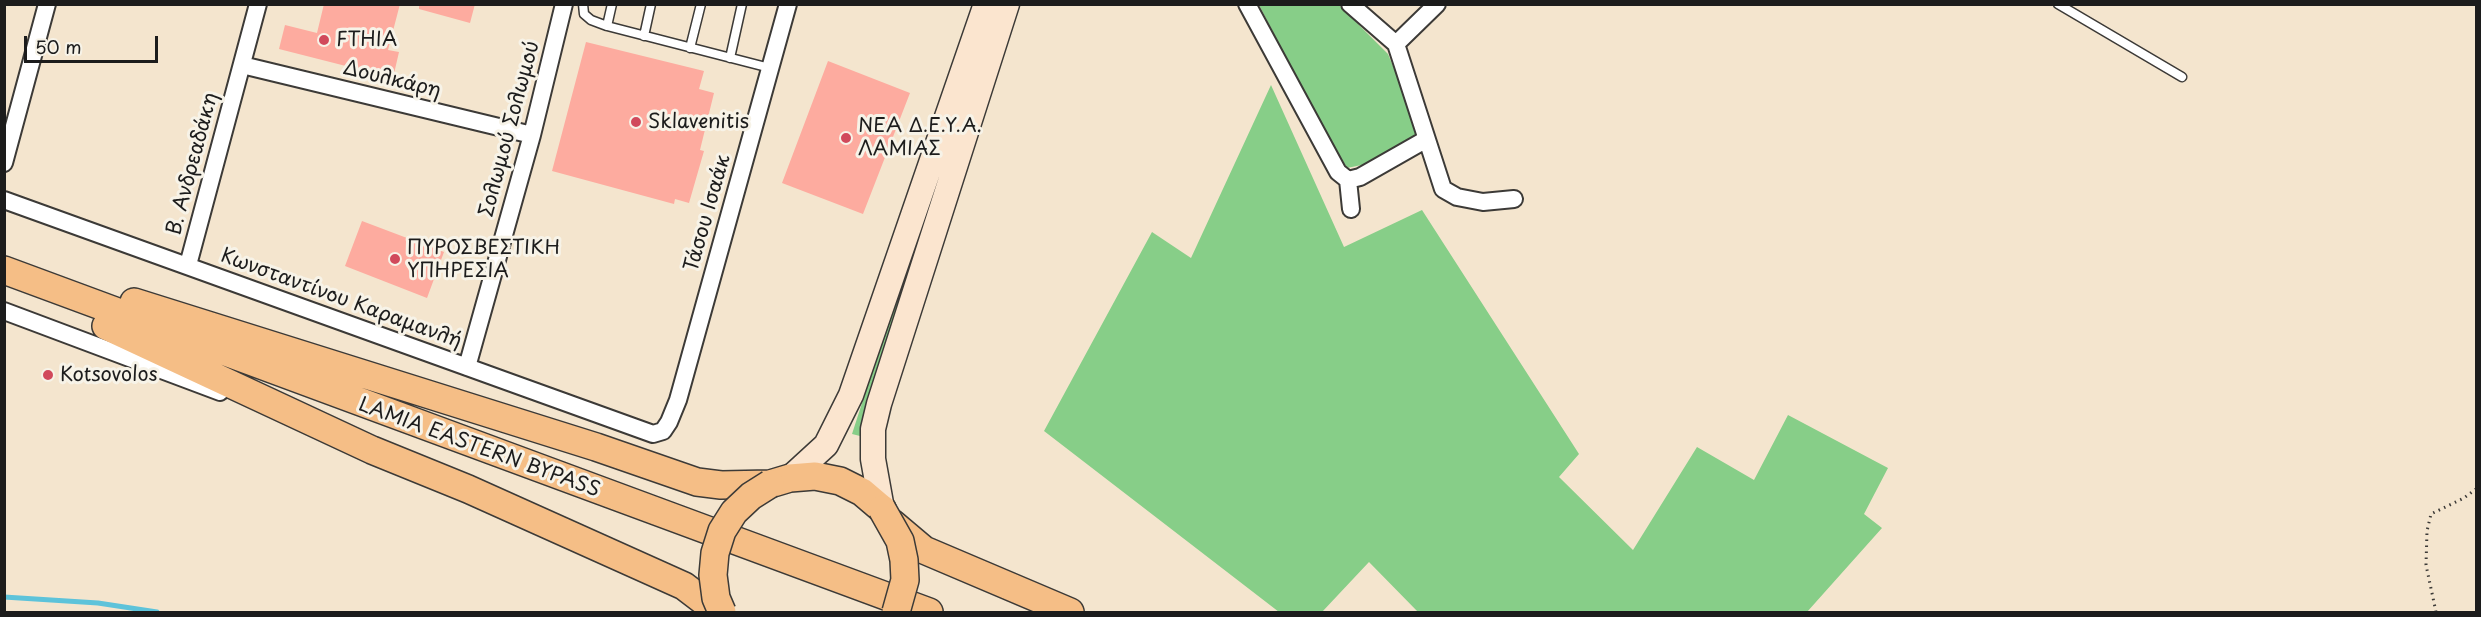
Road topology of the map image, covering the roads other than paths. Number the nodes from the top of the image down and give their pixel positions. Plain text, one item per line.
1 (47, 4) edge
2 (258, 4) edge
3 (564, 4) edge
4 (583, 4) edge
5 (612, 4) edge
6 (651, 4) edge
7 (701, 4) edge
8 (742, 4) edge
9 (788, 4) edge
10 (967, 4) edge
11 (986, 4) edge
12 (1007, 4) edge
13 (1247, 4) edge
14 (1350, 4) edge
15 (1437, 4) edge
16 (2058, 4) edge
17 (607, 26) junction
18 (644, 36) junction
19 (973, 40) junction
20 (1396, 44) junction
21 (690, 48) junction
22 (730, 58) junction
23 (242, 65) junction
24 (770, 68) junction
25 (2182, 77) dead end
26 (532, 135) junction
27 (1425, 140) junction
28 (4, 163) edge
29 (1348, 180) junction
30 (1514, 199) dead end
31 (4, 200) edge
32 (1351, 209) dead end
33 (188, 265) junction
34 (4, 270) edge
35 (30, 280) junction
36 (4, 311) edge
37 (467, 367) junction
38 (663, 431) joint
39 (372, 450) junction
40 (780, 481) junction
41 (887, 516) junction
42 (720, 612) edge
43 (896, 612) edge
44 (929, 612) edge
45 (1070, 612) edge

1 - 28 street
2 - 23 street, Β. Ανδρεαδάκη
3 - 26 street, Σολωμού Σολωμού
4 - 17 lane
5 - 17 lane
6 - 18 lane
7 - 21 lane
8 - 22 lane
9 - 24 street, Τάσου Ισαάκ
10 - 19 main road
11 - 19 main road
12 - 41 main road
13 - 29 street
14 - 20 street
15 - 20 street
16 - 25 lane
17 - 18 lane
18 - 21 lane
19 - 40 main road
20 - 27 street
21 - 22 lane
22 - 24 lane
23 - 26 street, Δουλκάρη
23 - 33 street, Β. Ανδρεαδάκη
24 - 38 street, Τάσου Ισαάκ
26 - 37 street, Σολωμού Σολωμού
27 - 29 street
27 - 30 street
29 - 32 street
31 - 33 street, Κωνσταντίνου Καραμανλή
33 - 37 street, Κωνσταντίνου Καραμανλή
34 - 35 main road
35 - 39 main road
35 - 40 main road
35 - 44 main road, LAMIA EASTERN BYPASS
36 - 39 street
37 - 38 street, Κωνσταντίνου Καραμανλή
39 - 42 main road
40 - 41 main road
40 - 42 main road, bridge
41 - 43 main road, bridge
41 - 45 main road

